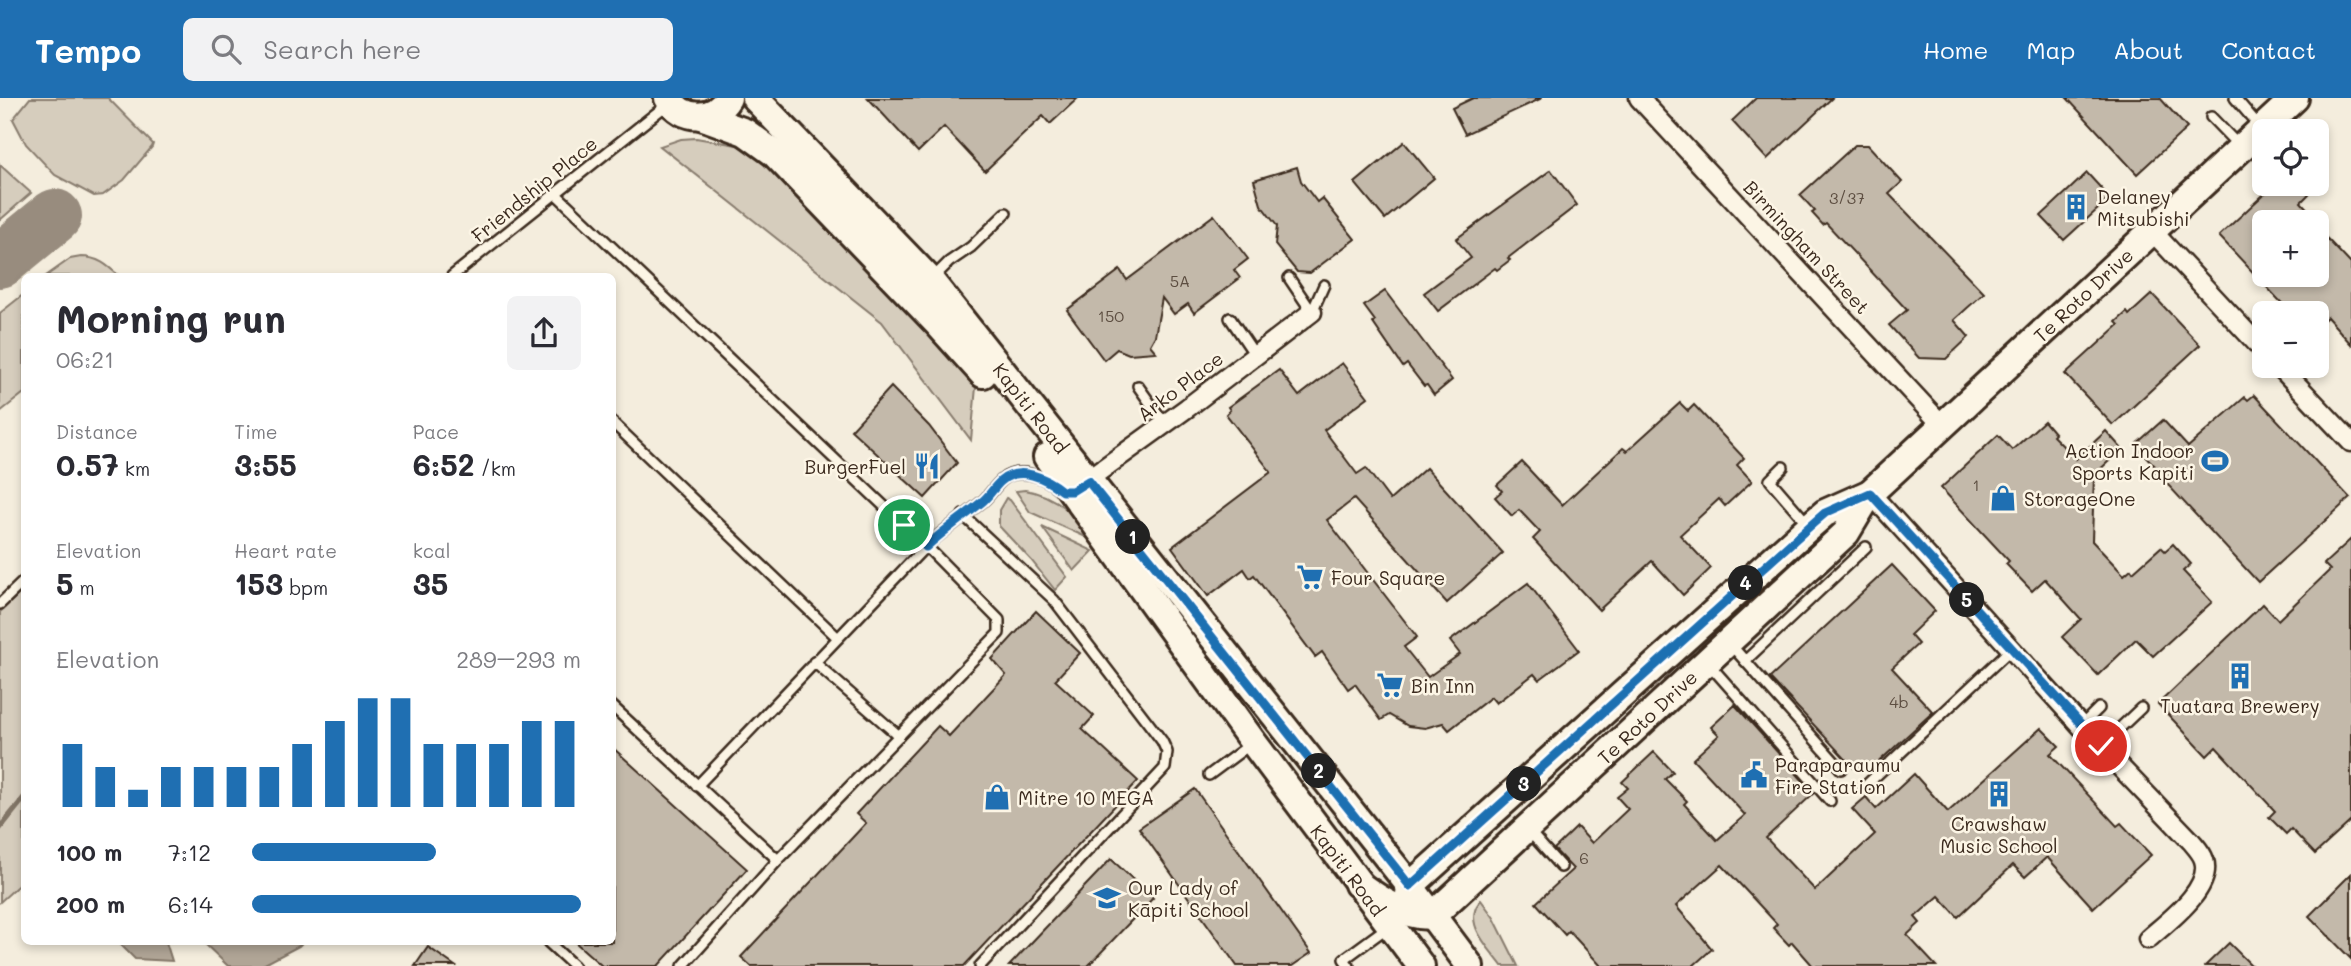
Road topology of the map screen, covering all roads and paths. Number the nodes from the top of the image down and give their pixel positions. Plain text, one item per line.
1 (728, 98) edge
2 (755, 98) edge
3 (1639, 98) edge
4 (2235, 98) edge
5 (2295, 98) edge
6 (669, 100) edge
7 (701, 116) junction
8 (2211, 117) dead end
9 (2253, 119) edge
10 (2273, 119) edge
11 (2252, 138) edge
12 (2241, 148) junction
13 (556, 194) junction
14 (1006, 213) dead end
15 (2152, 232) junction
16 (459, 273) edge
17 (1289, 278) dead end
18 (930, 280) junction
19 (1324, 285) dead end
20 (1312, 312) junction
21 (1230, 318) dead end
22 (938, 324) junction
23 (2252, 338) edge
24 (1255, 355) junction
25 (2290, 378) edge
26 (1138, 386) dead end
27 (1165, 424) junction
28 (616, 426) edge
29 (1943, 426) junction
30 (2351, 442) edge
31 (1783, 467) dead end
32 (1080, 486) junction
33 (1870, 493) junction
34 (963, 515) junction
35 (1810, 526) junction
36 (926, 547) junction
37 (1866, 547) dead end
38 (21, 583) edge
39 (0, 604) edge
40 (838, 638) junction
41 (2011, 649) junction
42 (1737, 652) junction
43 (814, 662) junction
44 (1706, 662) junction
45 (1654, 666) junction
46 (1677, 690) junction
47 (2099, 708) dead end
48 (2141, 708) dead end
49 (616, 710) edge
50 (2081, 726) junction
51 (899, 736) junction
52 (1253, 742) junction
53 (2101, 746) junction
54 (1842, 769) dead end
55 (1209, 775) dead end
56 (697, 786) junction
57 (1862, 789) dead end
58 (1830, 801) dead end
59 (1484, 820) junction
60 (1527, 829) junction
61 (778, 860) junction
62 (1561, 867) dead end
63 (1485, 870) junction
64 (1410, 886) junction
65 (1410, 918) junction
66 (2148, 939) dead end
67 (551, 945) edge
68 (574, 966) edge
69 (684, 966) edge
70 (980, 966) edge
71 (1349, 966) edge
72 (1422, 966) edge
73 (1470, 966) edge

1 - 7 main road
2 - 18 main road, Kapiti Road
3 - 29 street, Birmingham Street
4 - 9 lane
5 - 10 main road, Te Roto Drive
6 - 7 main road, Kapiti Road
6 - 13 lane, Friendship Place
7 - 22 main road, Kapiti Road
8 - 12 lane
11 - 12 main road, Te Roto Drive
12 - 15 main road, Te Roto Drive
13 - 16 lane, Friendship Place
13 - 36 lane
14 - 18 lane
15 - 23 street
15 - 29 main road, Te Roto Drive
17 - 20 lane
18 - 22 main road
18 - 32 main road, Kapiti Road
19 - 20 lane
20 - 24 street, Arko Place
21 - 24 lane
22 - 32 main road, Kapiti Road
24 - 27 street, Arko Place
25 - 30 street
26 - 27 lane
27 - 32 street, Arko Place
28 - 40 lane
29 - 33 main road, Te Roto Drive
31 - 35 lane
32 - 34 lane
32 - 52 main road, Kapiti Road
32 - 64 main road, Kapiti Road
33 - 35 main road, Te Roto Drive
33 - 41 street
33 - 42 main road, Te Roto Drive
34 - 36 lane
34 - 70 lane
35 - 45 main road, Te Roto Drive
36 - 40 lane
36 - 51 lane
37 - 42 lane
38 - 39 lane
40 - 43 lane
41 - 50 street
41 - 57 lane
42 - 44 main road, Te Roto Drive
42 - 54 lane
43 - 51 lane
43 - 56 lane
44 - 46 main road, Te Roto Drive
44 - 58 lane
45 - 46 main road
45 - 59 main road, Te Roto Drive
46 - 60 main road, Te Roto Drive
47 - 50 lane
48 - 53 lane
49 - 56 lane
50 - 53 street
51 - 61 lane
52 - 55 lane
52 - 65 main road, Kapiti Road
53 - 66 street
56 - 61 lane
59 - 63 main road
59 - 64 main road, Te Roto Drive
60 - 62 lane
60 - 63 main road, Te Roto Drive
61 - 69 lane
63 - 65 main road, Te Roto Drive
64 - 65 main road, Kapiti Road
65 - 71 lane
65 - 72 main road, Kapiti Road
65 - 73 main road, Kapiti Road
67 - 68 lane

